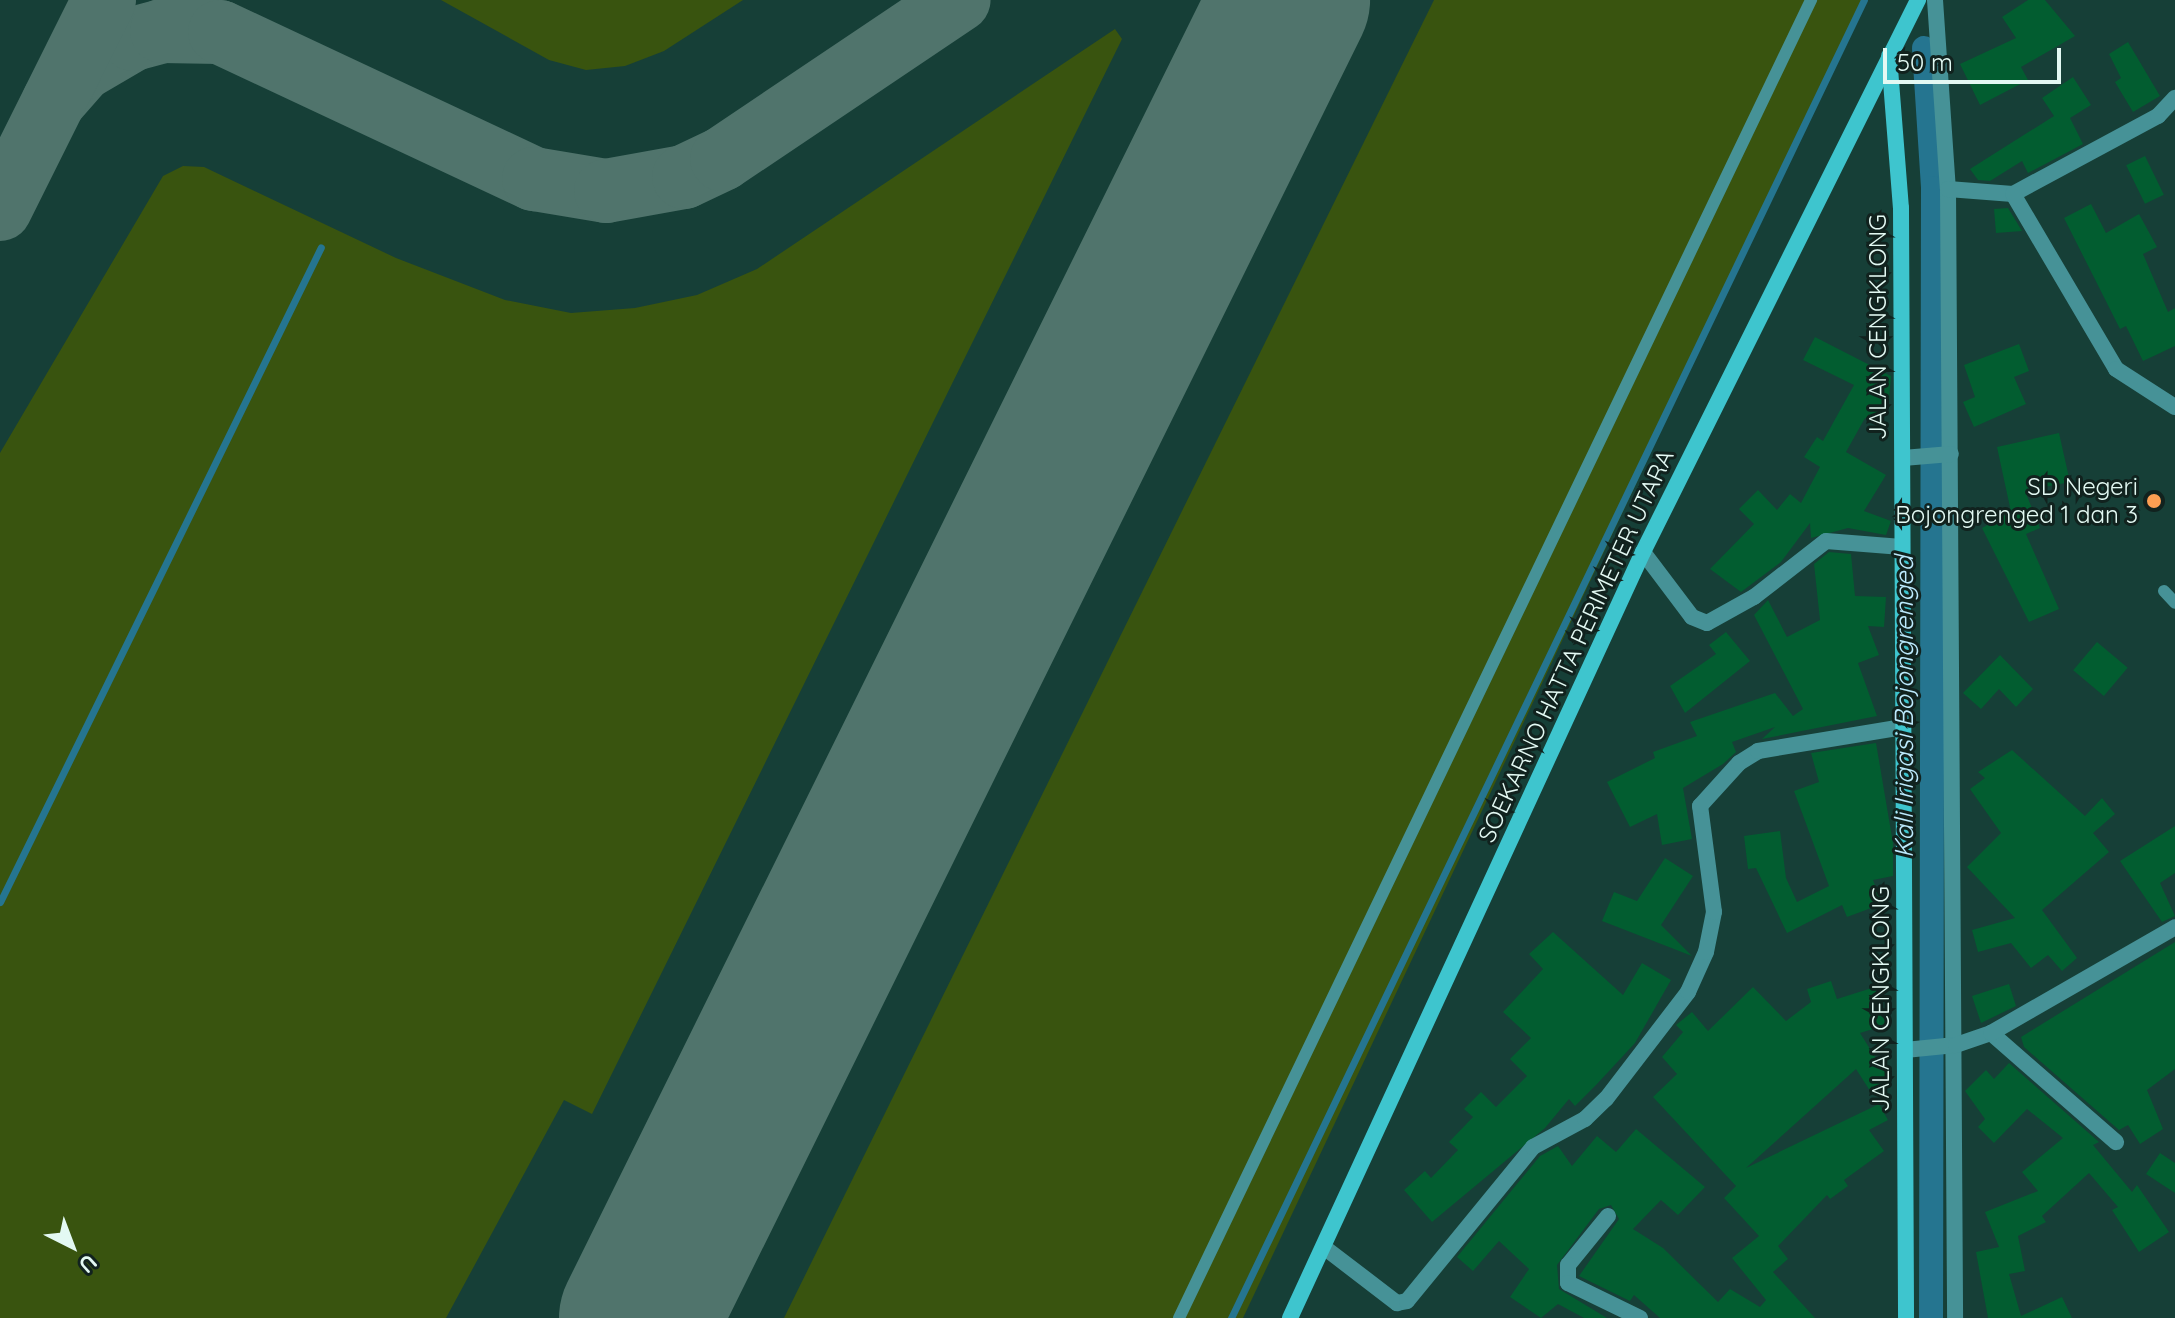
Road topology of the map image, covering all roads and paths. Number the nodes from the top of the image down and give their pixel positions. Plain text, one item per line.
1 (1811, 0) edge
2 (1918, 0) edge
3 (1935, 0) edge
4 (1889, 55) junction
5 (2175, 98) edge
6 (1948, 189) junction
7 (2013, 194) junction
8 (2175, 407) edge
9 (1945, 455) junction
10 (1908, 458) junction
11 (1902, 547) junction
12 (1643, 552) junction
13 (2164, 591) dead end
14 (2175, 603) edge
15 (1903, 727) junction
16 (2175, 927) edge
17 (1991, 1033) junction
18 (1951, 1046) junction
19 (1910, 1050) junction
20 (2116, 1142) dead end
21 (1608, 1216) dead end
22 (1325, 1248) junction
23 (1179, 1318) edge
24 (1290, 1318) edge
25 (1640, 1318) edge
26 (1906, 1318) edge
27 (1955, 1318) edge

1 - 23 lane
2 - 4 main road, SOEKARNO HATTA PERIMETER UTARA
3 - 6 street
4 - 10 main road, JALAN CENGKLONG
4 - 12 main road, SOEKARNO HATTA PERIMETER UTARA
5 - 7 street
6 - 7 street
6 - 9 street
7 - 8 street
9 - 10 street
9 - 18 street
10 - 11 main road, JALAN CENGKLONG
11 - 12 street
11 - 15 main road, JALAN CENGKLONG
12 - 22 main road, SOEKARNO HATTA PERIMETER UTARA
13 - 14 lane
15 - 19 main road, JALAN CENGKLONG
15 - 22 street
16 - 17 street
17 - 18 street
17 - 20 street
18 - 19 street
18 - 27 street
19 - 26 main road, JALAN CENGKLONG
21 - 25 street
22 - 24 main road, SOEKARNO HATTA PERIMETER UTARA

